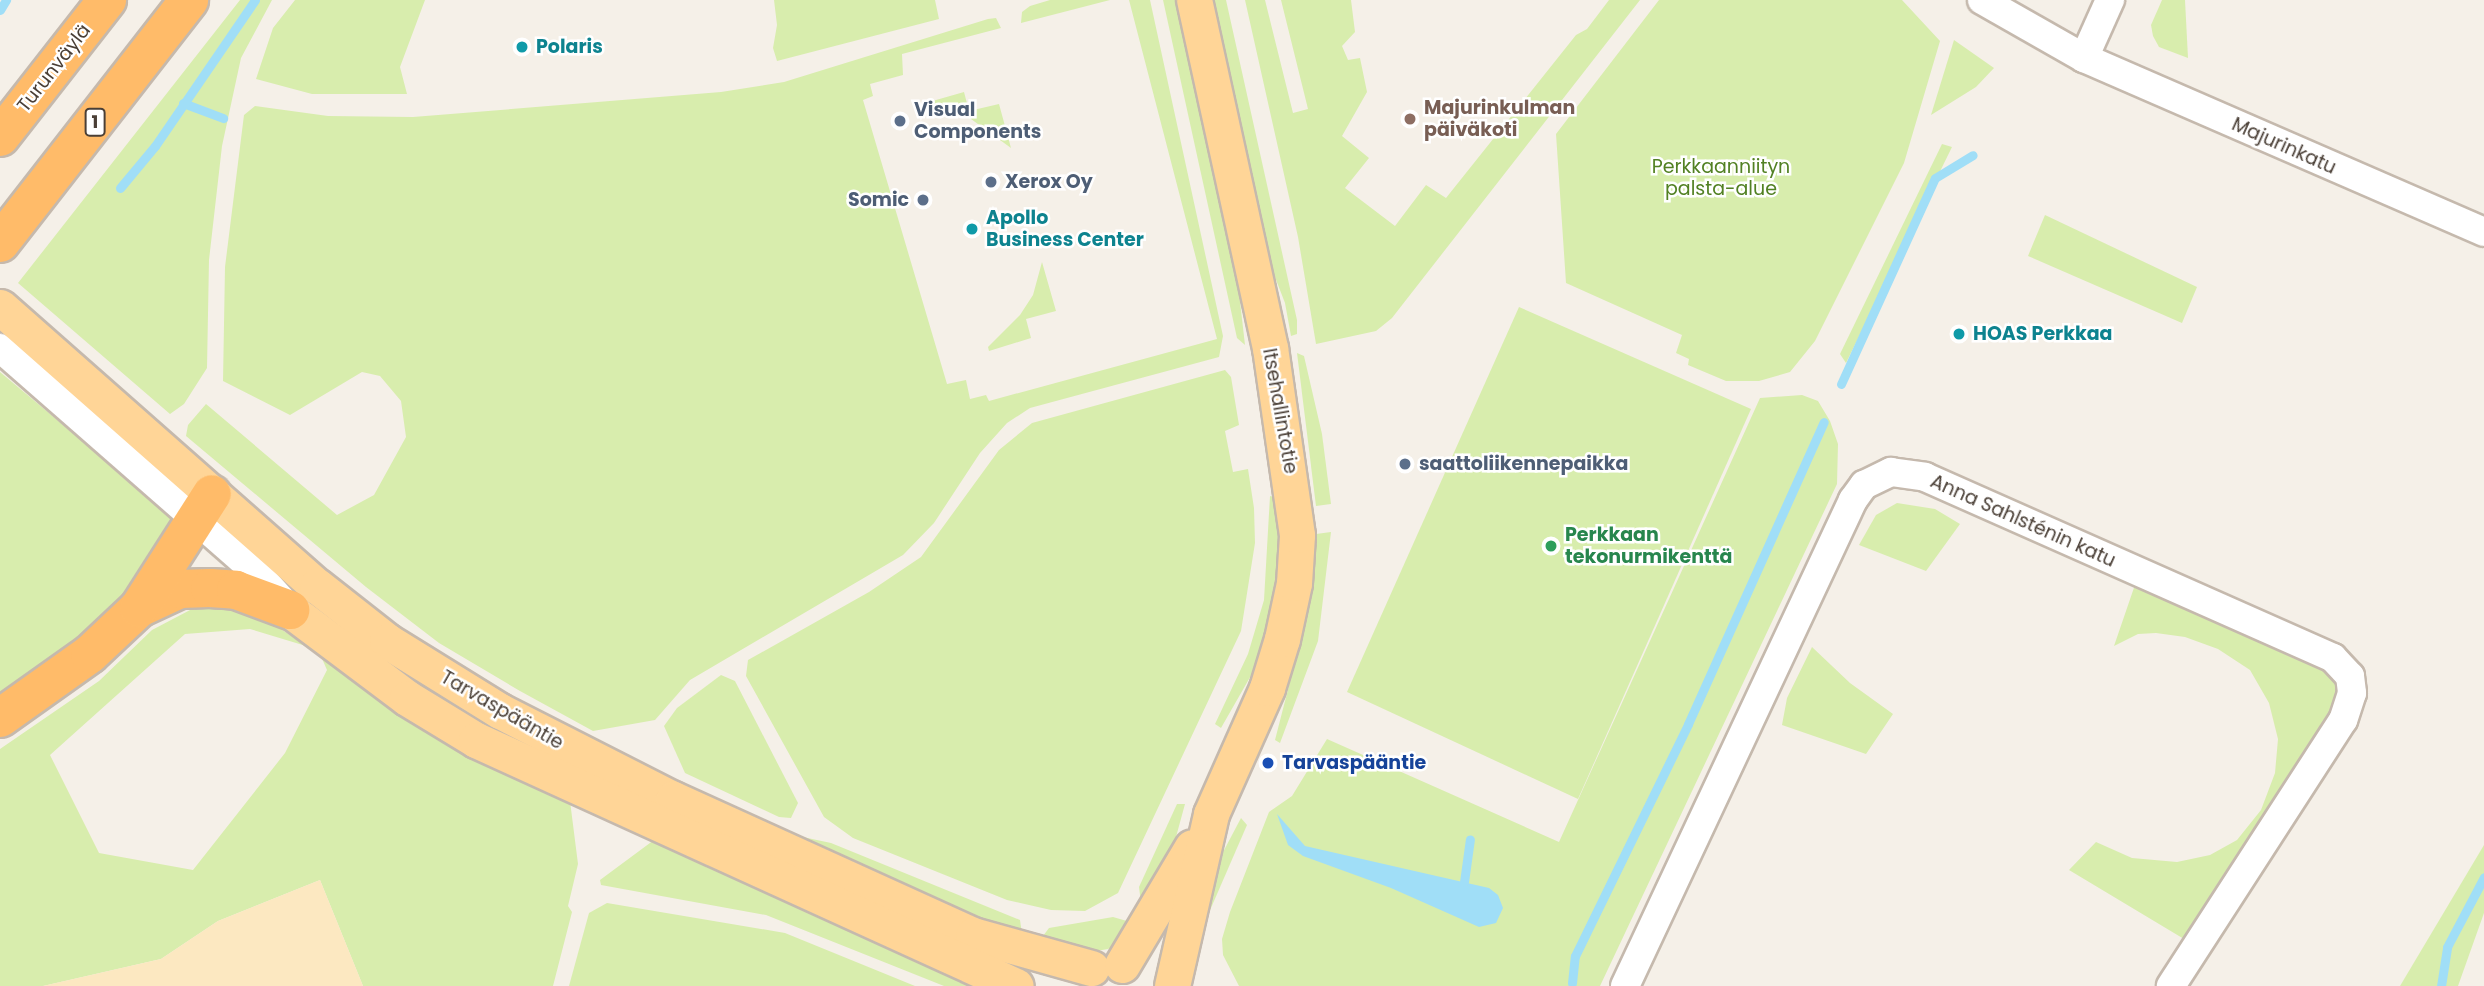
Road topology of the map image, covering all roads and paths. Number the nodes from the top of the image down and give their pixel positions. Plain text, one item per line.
1 (107, 0) edge
2 (189, 0) edge
3 (1194, 0) edge
4 (1982, 0) edge
5 (2110, 0) edge
6 (2084, 58) junction
7 (0, 137) edge
8 (2484, 232) edge
9 (0, 243) edge
10 (0, 307) edge
11 (0, 348) edge
12 (55, 376) junction
13 (205, 508) junction
14 (139, 608) junction
15 (290, 610) junction
16 (0, 718) edge
17 (575, 770) junction
18 (667, 813) junction
19 (1212, 814) junction
20 (1094, 973) edge
21 (1016, 986) edge
22 (1161, 986) edge
23 (1172, 986) edge
24 (1625, 986) edge
25 (2171, 986) edge

1 - 7 highway, Turunväylä
2 - 9 highway, 1
3 - 19 main road, Itsehallintotie
4 - 6 street, Majurinkatu
5 - 6 street
6 - 8 street, Majurinkatu
10 - 12 main road, Tarvaspääntie
11 - 12 street, Tarvaspääntie
12 - 13 main road, Tarvaspääntie
13 - 14 highway
13 - 15 street, Tarvaspääntie
13 - 17 main road, Tarvaspääntie
14 - 15 highway
14 - 16 highway
15 - 17 main road, Tarvaspääntie
17 - 18 main road, Tarvaspääntie
18 - 20 main road, Tarvaspääntie
18 - 21 main road, Tarvaspääntie
19 - 20 main road, Itsehallintotie
19 - 23 main road, Itsehallintotie
20 - 22 main road, Tarvaspääntie
24 - 25 street, Anna Sahlsténin katu

